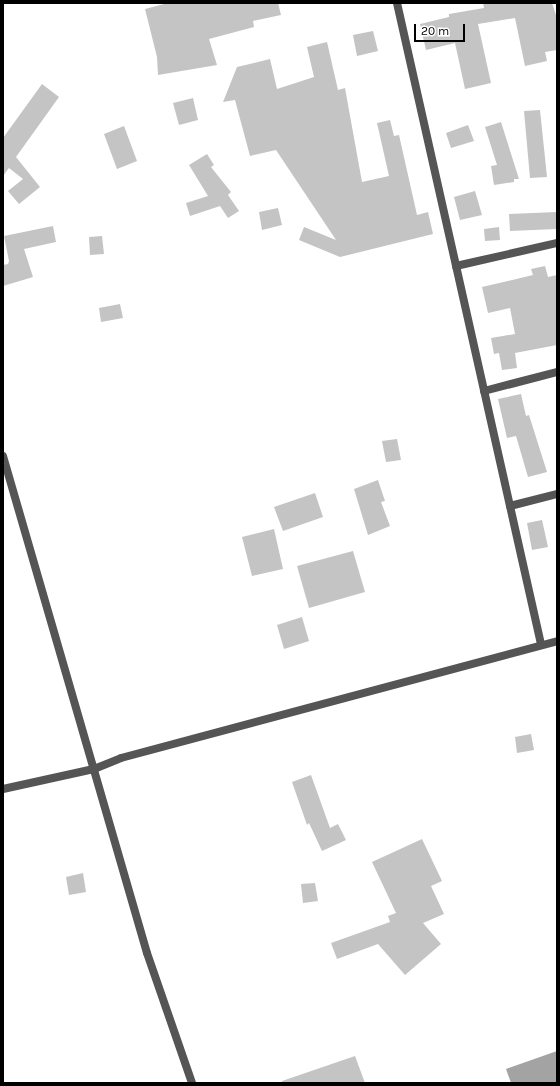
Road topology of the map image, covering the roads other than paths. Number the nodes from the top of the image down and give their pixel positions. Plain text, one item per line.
1 (397, 3) edge
2 (557, 243) edge
3 (456, 266) junction
4 (557, 372) edge
5 (484, 391) junction
6 (3, 456) edge
7 (557, 494) edge
8 (510, 506) junction
9 (557, 641) edge
10 (541, 644) junction
11 (94, 769) junction
12 (3, 789) edge
13 (192, 1083) edge

1 - 3 street
2 - 3 street
3 - 5 street
4 - 5 street
5 - 8 street
6 - 11 street
7 - 8 street
8 - 10 street
9 - 10 street
10 - 11 street
11 - 12 street
11 - 13 street

